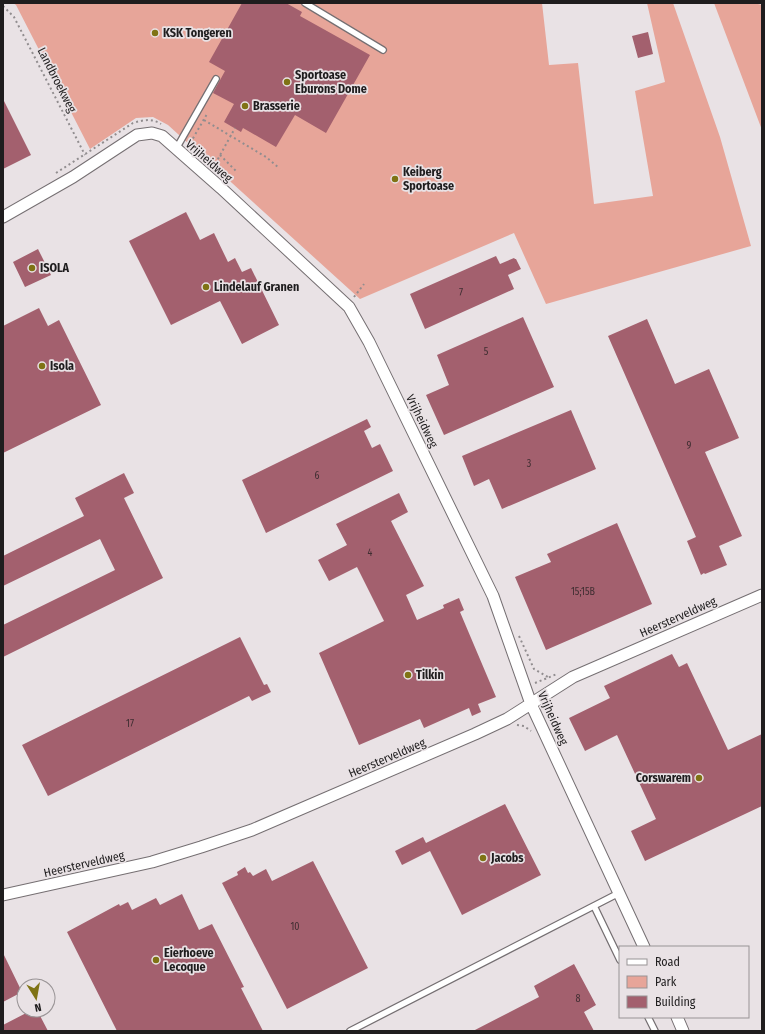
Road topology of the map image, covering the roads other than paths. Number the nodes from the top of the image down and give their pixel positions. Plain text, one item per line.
1 (305, 3) edge
2 (383, 50) dead end
3 (216, 79) dead end
4 (176, 149) junction
5 (3, 217) edge
6 (762, 594) edge
7 (531, 704) junction
8 (619, 893) junction
9 (3, 895) edge
10 (594, 906) junction
11 (644, 946) edge
12 (619, 958) edge
13 (648, 1018) edge
14 (677, 1018) edge
15 (350, 1031) edge
16 (655, 1031) edge
17 (683, 1031) edge

1 - 2 lane
3 - 4 lane
4 - 5 street, Vrijheidweg
4 - 7 street, Vrijheidweg
6 - 7 street, Heersterveldweg
7 - 8 street, Vrijheidweg
7 - 9 street, Heersterveldweg
8 - 10 lane
8 - 11 street, Vrijheidweg
10 - 12 lane
10 - 15 lane
13 - 16 lane
14 - 17 street

